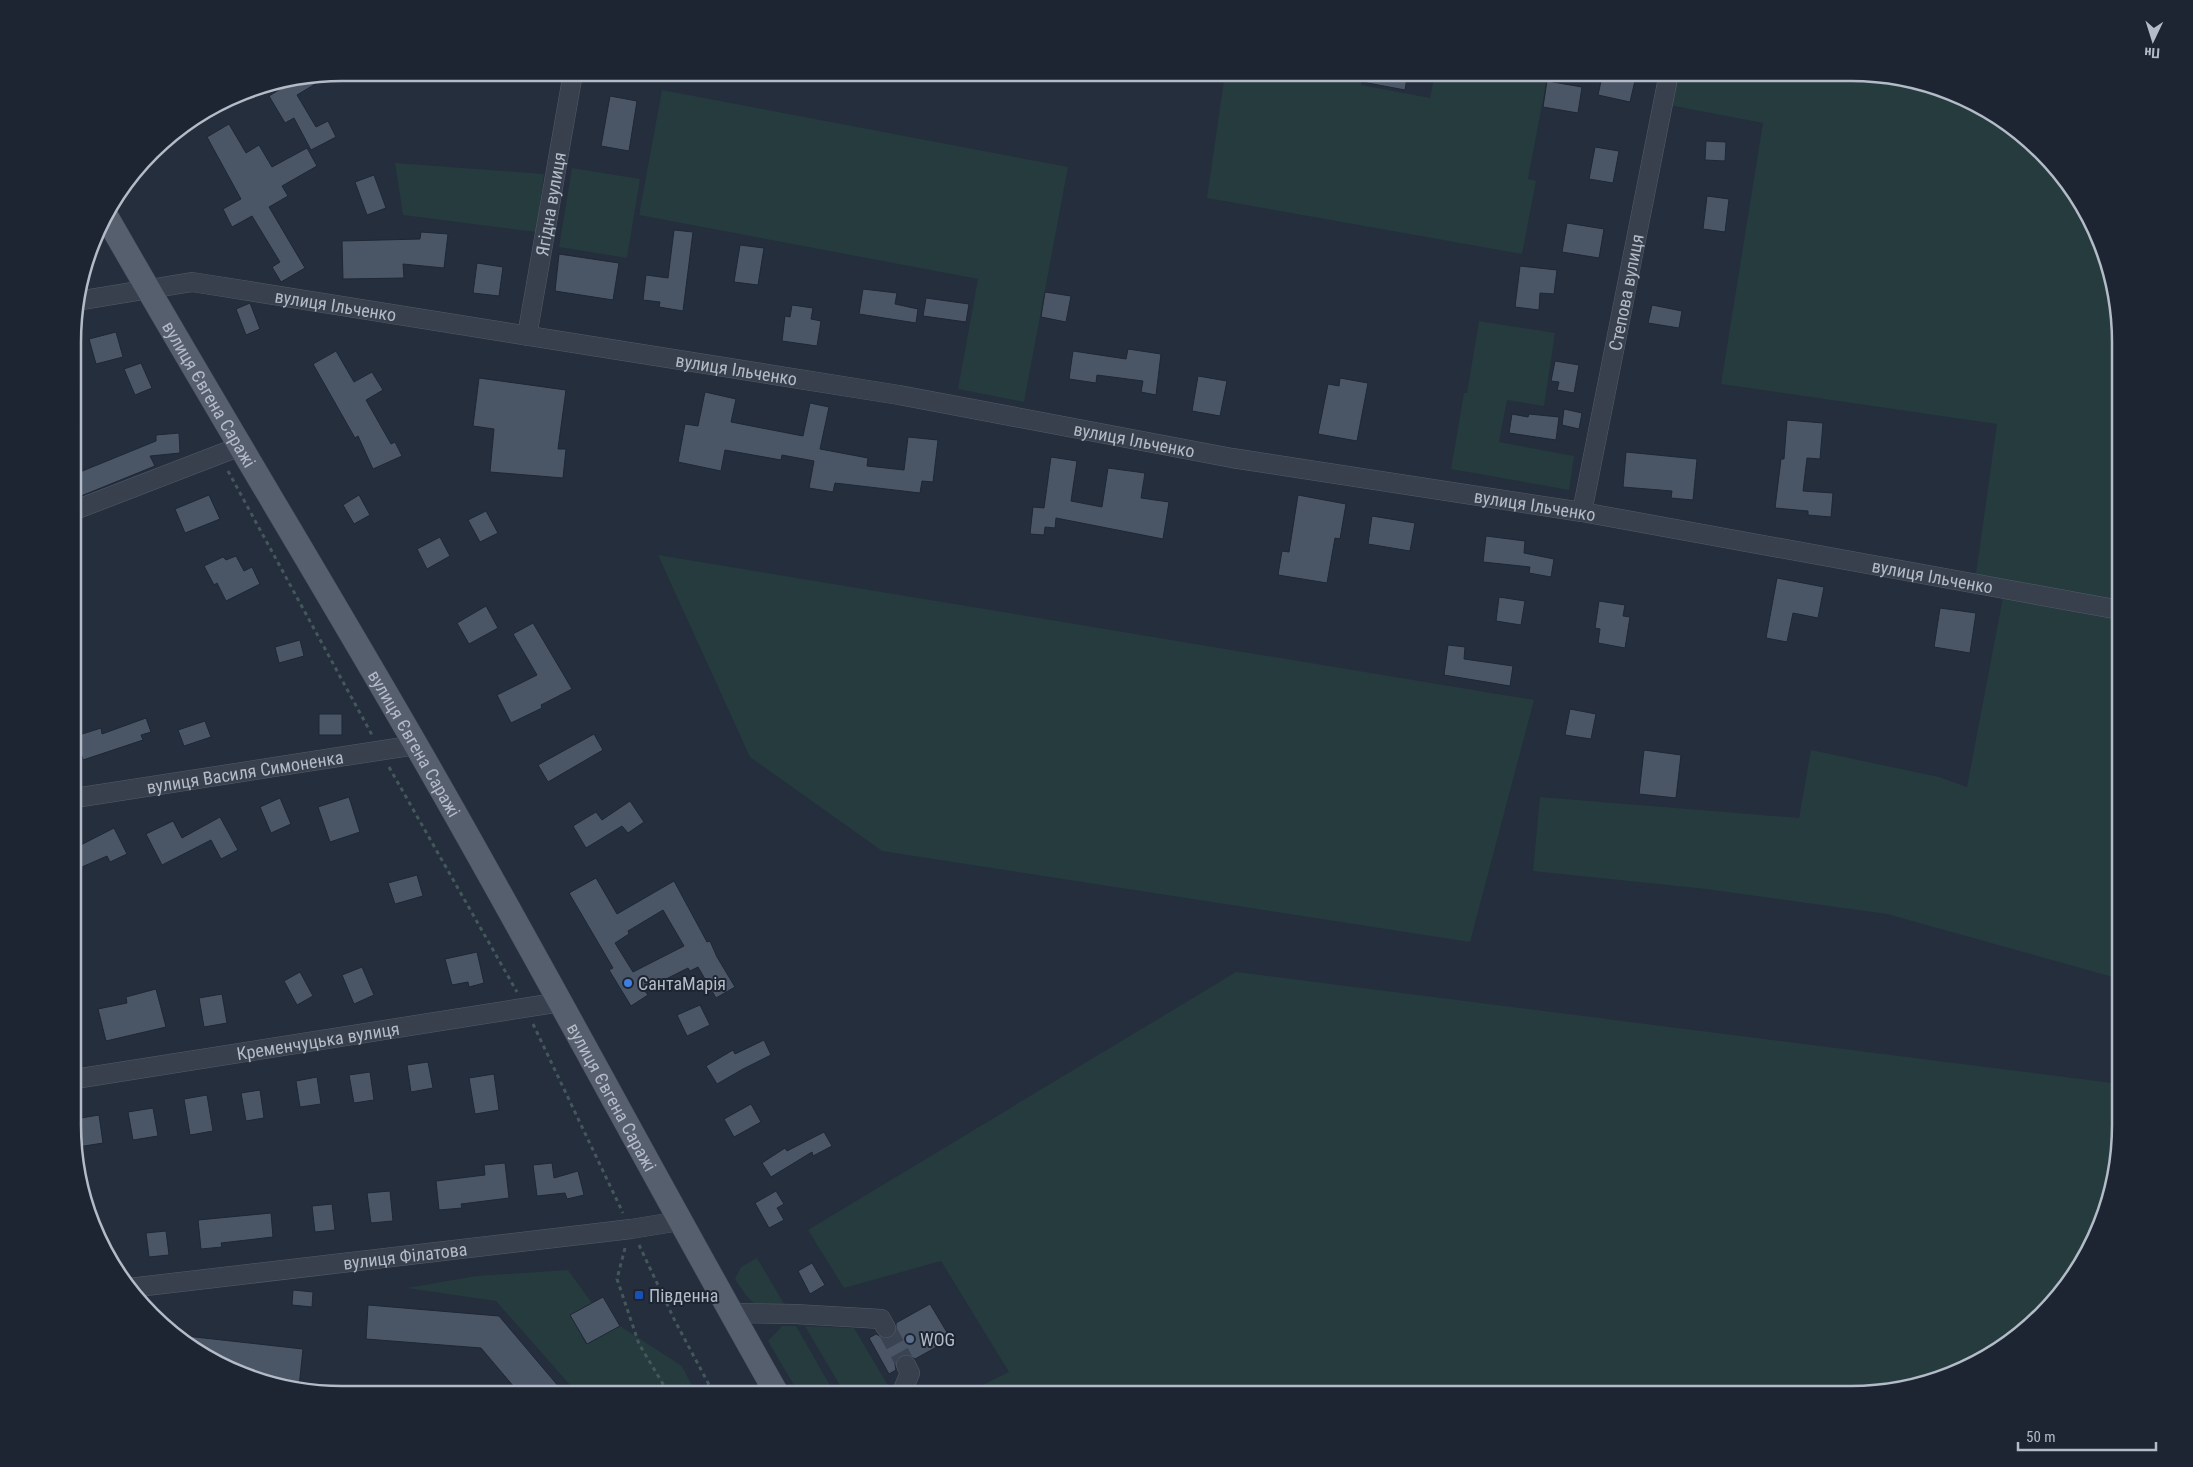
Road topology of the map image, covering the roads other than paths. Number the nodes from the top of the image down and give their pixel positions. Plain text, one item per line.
1 (572, 81) edge
2 (1667, 81) edge
3 (110, 223) edge
4 (148, 289) junction
5 (84, 300) edge
6 (527, 336) junction
7 (241, 446) junction
8 (81, 508) edge
9 (1582, 512) junction
10 (2112, 609) edge
11 (416, 745) junction
12 (81, 797) edge
13 (561, 1002) junction
14 (81, 1078) edge
15 (680, 1221) junction
16 (138, 1287) edge
17 (731, 1313) junction
18 (886, 1328) tunnel mouth
19 (906, 1365) tunnel mouth
20 (772, 1386) edge
21 (904, 1386) edge

1 - 6 street, Ягідна вулиця
2 - 9 street, Степова вулиця
3 - 4 main road, вулиця Євгена Саражі
4 - 5 street, вулиця Ільченко
4 - 6 street, вулиця Ільченко
4 - 7 main road, вулиця Євгена Саражі
6 - 9 street, вулиця Ільченко
7 - 8 street
7 - 11 main road, вулиця Євгена Саражі
9 - 10 street, вулиця Ільченко
11 - 12 street, вулиця Василя Симоненка
11 - 13 main road, вулиця Євгена Саражі
13 - 14 street, Кременчуцька вулиця
13 - 15 main road, вулиця Євгена Саражі
15 - 16 street, вулиця Філатова
15 - 17 main road, вулиця Євгена Саражі
17 - 18 street
17 - 20 main road, вулиця Євгена Саражі
19 - 21 street

